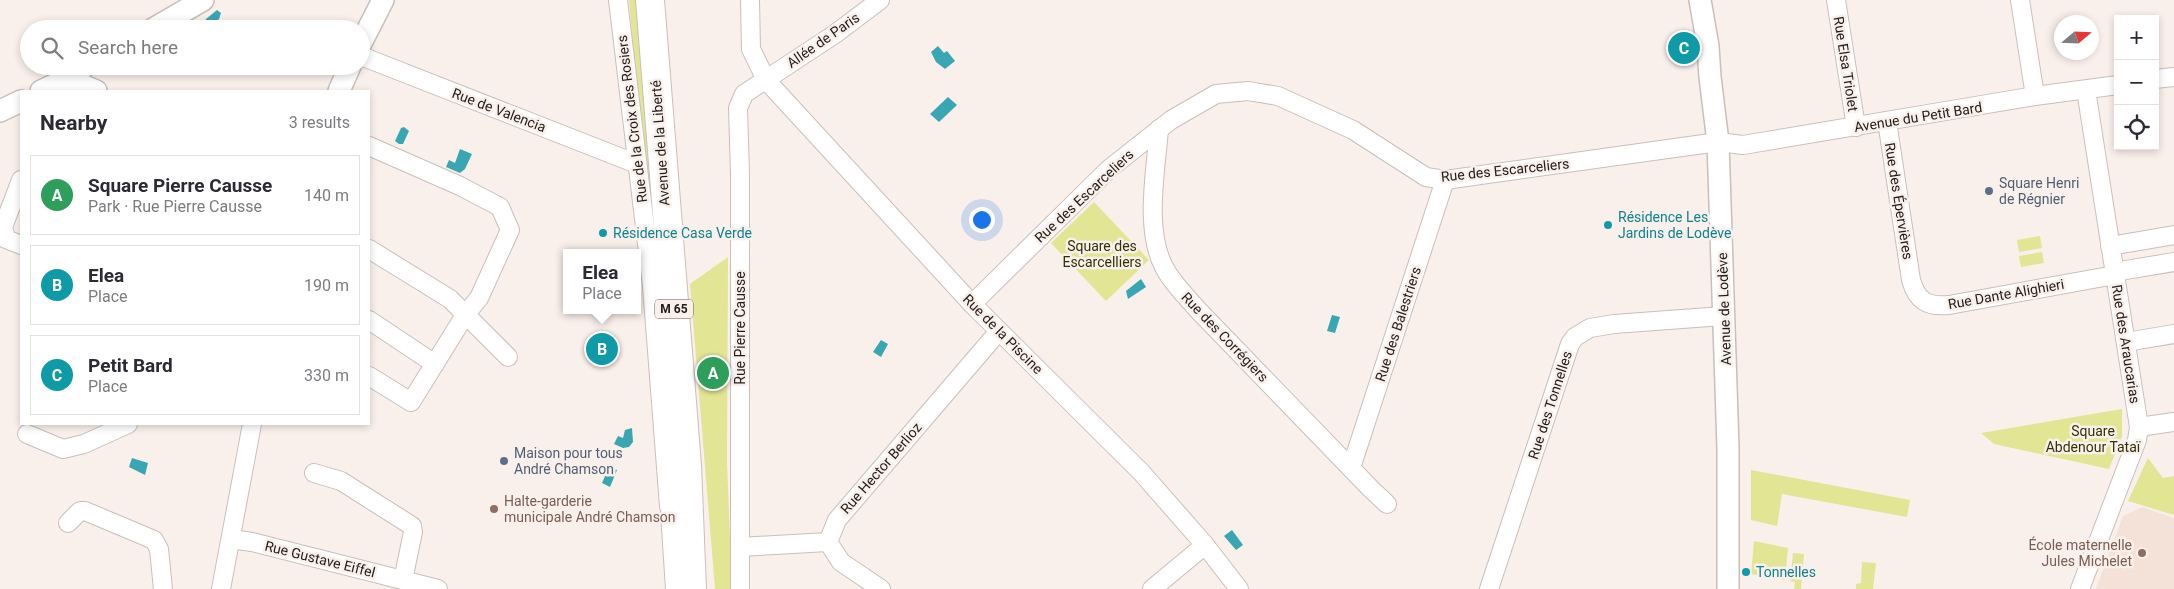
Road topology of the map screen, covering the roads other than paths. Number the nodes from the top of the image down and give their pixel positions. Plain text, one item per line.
1 (203, 0) edge
2 (382, 0) edge
3 (618, 0) edge
4 (650, 0) edge
5 (750, 0) edge
6 (880, 0) edge
7 (1700, 0) edge
8 (1836, 0) edge
9 (2020, 0) edge
10 (169, 20) edge
11 (370, 25) edge
12 (370, 60) edge
13 (71, 75) edge
14 (77, 75) edge
15 (346, 75) edge
16 (2174, 76) edge
17 (2159, 78) edge
18 (766, 80) junction
19 (2114, 86) edge
20 (43, 90) edge
21 (94, 90) edge
22 (338, 90) edge
23 (2086, 90) junction
24 (2035, 96) junction
25 (20, 101) edge
26 (0, 111) edge
27 (1887, 121) junction
28 (1856, 127) junction
29 (1159, 129) junction
30 (1718, 142) junction
31 (370, 146) edge
32 (637, 164) junction
33 (1445, 180) junction
34 (20, 183) edge
35 (2174, 235) edge
36 (20, 245) edge
37 (2110, 246) junction
38 (370, 250) edge
39 (2174, 262) edge
40 (2115, 273) junction
41 (1911, 280) joint
42 (972, 304) junction
43 (465, 315) junction
44 (1723, 316) junction
45 (370, 321) edge
46 (999, 330) junction
47 (2174, 334) edge
48 (2126, 342) junction
49 (508, 357) dead end
50 (435, 364) junction
51 (370, 377) edge
52 (2174, 422) edge
53 (126, 425) edge
54 (252, 425) edge
55 (2139, 427) junction
56 (27, 434) dead end
57 (687, 465) junction
58 (1351, 468) junction
59 (314, 473) dead end
60 (1388, 504) dead end
61 (68, 523) dead end
62 (231, 539) junction
63 (828, 542) junction
64 (1205, 545) junction
65 (740, 547) junction
66 (403, 580) junction
67 (163, 589) edge
68 (221, 589) edge
69 (438, 589) edge
70 (675, 589) edge
71 (692, 589) edge
72 (702, 589) edge
73 (740, 589) edge
74 (881, 589) edge
75 (1152, 589) edge
76 (1239, 589) edge
77 (1490, 589) edge
78 (1728, 589) edge
79 (2080, 589) edge

1 - 10 street
2 - 11 street
3 - 32 street, Rue de la Croix des Rosiers
4 - 57 main road, Avenue de la Liberté / M 65
5 - 18 street, Rue de la Piscine
6 - 18 street, Allée de Paris
7 - 30 street, Avenue de Lodève
8 - 28 street, Rue Elsa Triolet
9 - 24 street
12 - 32 street, Rue de Valencia
13 - 20 street
14 - 21 street
15 - 22 street
16 - 17 street
18 - 42 street, Rue de la Piscine
18 - 65 street, Rue Pierre Causse
19 - 23 street, Avenue du Petit Bard
23 - 24 street, Avenue du Petit Bard
23 - 37 street, Rue des Araucarias
24 - 27 street, Avenue du Petit Bard
25 - 26 street
27 - 28 street, Avenue du Petit Bard
27 - 41 street, Rue des Épervières
28 - 30 street, Avenue du Petit Bard
29 - 33 street, Rue des Escarceliers
29 - 42 street, Rue des Escarceliers
29 - 58 street, Rue des Corrégiers
30 - 33 street, Rue des Escarceliers
30 - 44 street, Avenue de Lodève
31 - 43 street
32 - 70 street, Rue de la Croix des Rosiers
33 - 58 street, Rue des Balestriers
34 - 36 street
35 - 37 street
37 - 40 street, Rue des Araucarias
38 - 43 street
39 - 40 street, Rue Dante Alighieri
40 - 41 street, Rue Dante Alighieri
40 - 48 street, Rue des Araucarias
42 - 46 street, Rue de la Piscine
43 - 49 street
43 - 50 street
44 - 77 street, Rue des Tonnelles
44 - 78 street, Avenue de Lodève
45 - 50 street
46 - 63 street, Rue Hector Berlioz
46 - 64 street, Rue de la Piscine
47 - 48 street
48 - 55 street, Rue des Araucarias
50 - 51 street
52 - 55 street
53 - 56 street
54 - 62 street
55 - 79 street, Rue des Araucarias
57 - 71 main road, Avenue de la Liberté / M 65
57 - 72 main road, Avenue de la Liberté
58 - 60 street, Rue des Corrégiers
59 - 66 street
61 - 67 street
62 - 66 street, Rue Gustave Eiffel
62 - 68 street
63 - 65 street
63 - 74 street
64 - 75 street
64 - 76 street, Rue de la Piscine
65 - 73 street, Rue Pierre Causse
66 - 69 street, Rue Gustave Eiffel

